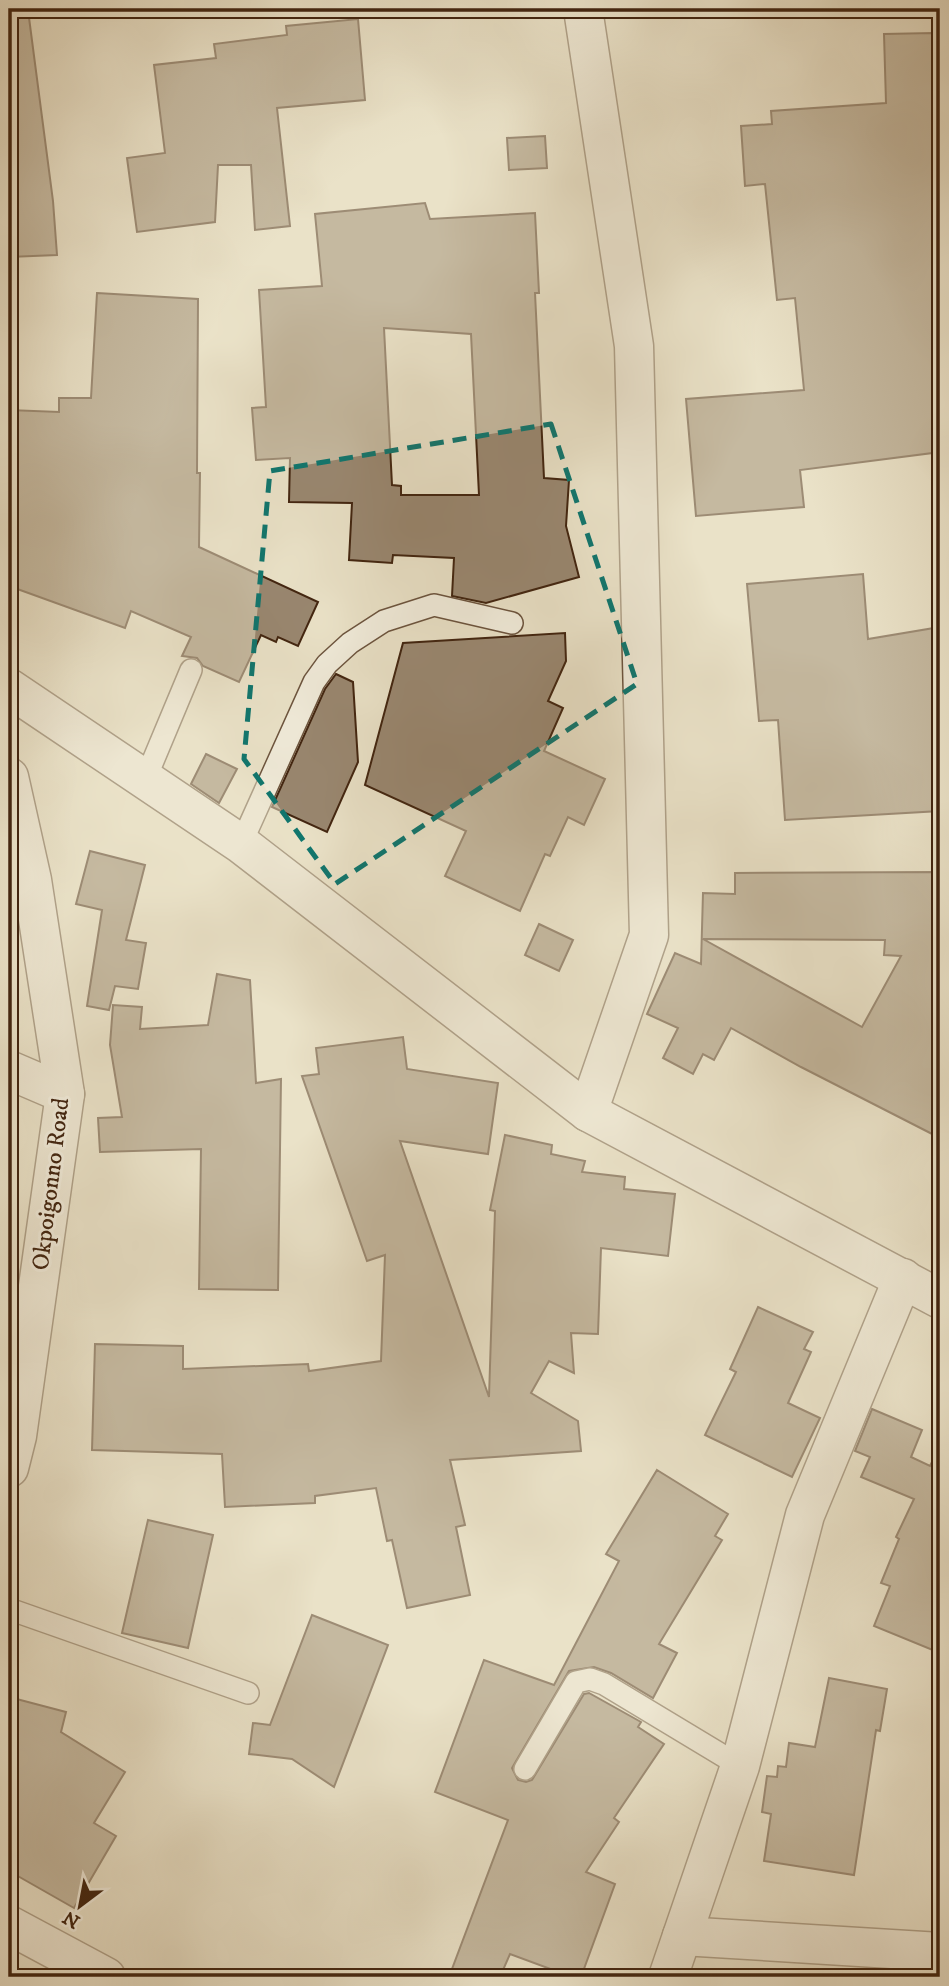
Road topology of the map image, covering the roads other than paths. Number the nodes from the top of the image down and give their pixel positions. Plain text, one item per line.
1 (583, 9) edge
2 (512, 623) dead end
3 (191, 670) dead end
4 (9, 688) edge
5 (9, 776) edge
6 (145, 779) junction
7 (242, 844) junction
8 (9, 1070) edge
9 (65, 1094) junction
10 (588, 1112) junction
11 (903, 1278) junction
12 (940, 1299) edge
13 (9, 1468) edge
14 (9, 1609) edge
15 (248, 1693) dead end
16 (740, 1766) junction
17 (525, 1769) dead end
18 (9, 1925) edge
19 (682, 1936) junction
20 (940, 1952) edge
21 (106, 1977) edge
22 (668, 1977) edge

1 - 10 street
2 - 7 lane
3 - 6 lane
4 - 6 street
5 - 9 street, Okpoigonno Road
6 - 7 street
7 - 10 street
8 - 9 street
9 - 13 street, Okpoigonno Road
10 - 11 street
11 - 12 street
11 - 16 street
14 - 15 lane
16 - 17 lane
16 - 19 street
18 - 21 street
19 - 20 street
19 - 22 street

